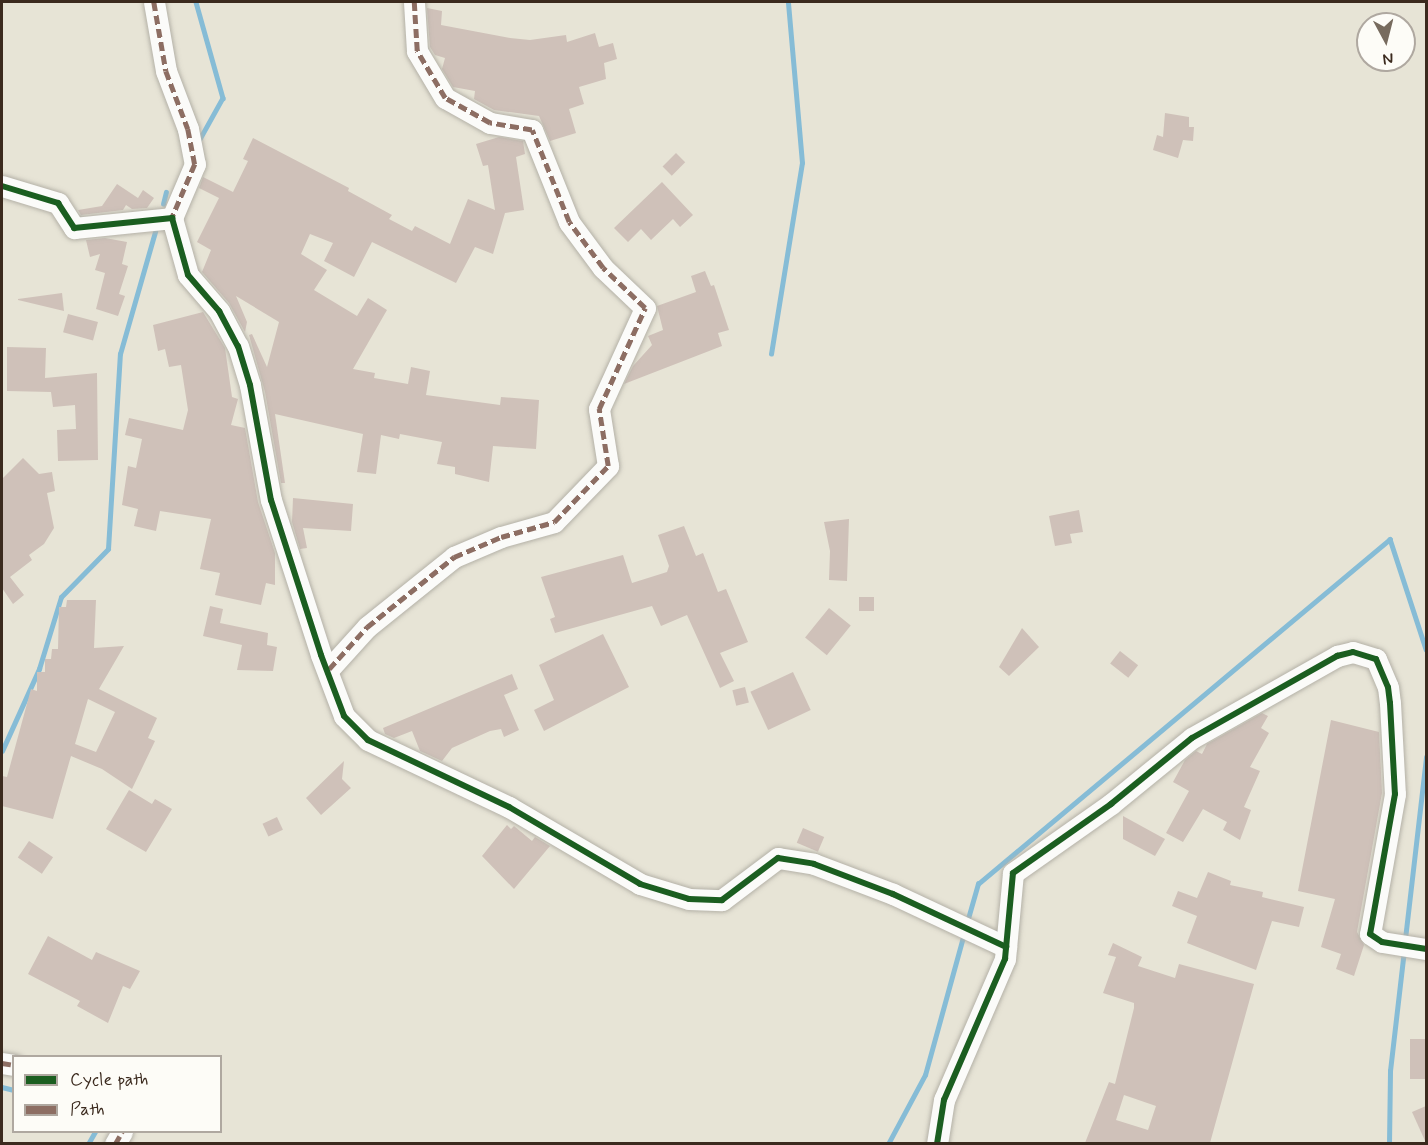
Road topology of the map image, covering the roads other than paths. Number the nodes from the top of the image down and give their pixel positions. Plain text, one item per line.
1 (154, 2) edge
2 (414, 2) edge
3 (2, 186) edge
4 (172, 218) junction
5 (329, 669) junction
6 (1006, 947) junction
7 (1426, 949) edge
8 (937, 1143) edge

1 - 4 street
2 - 5 street
3 - 4 street
4 - 5 street
5 - 6 street
6 - 7 street
6 - 8 street

